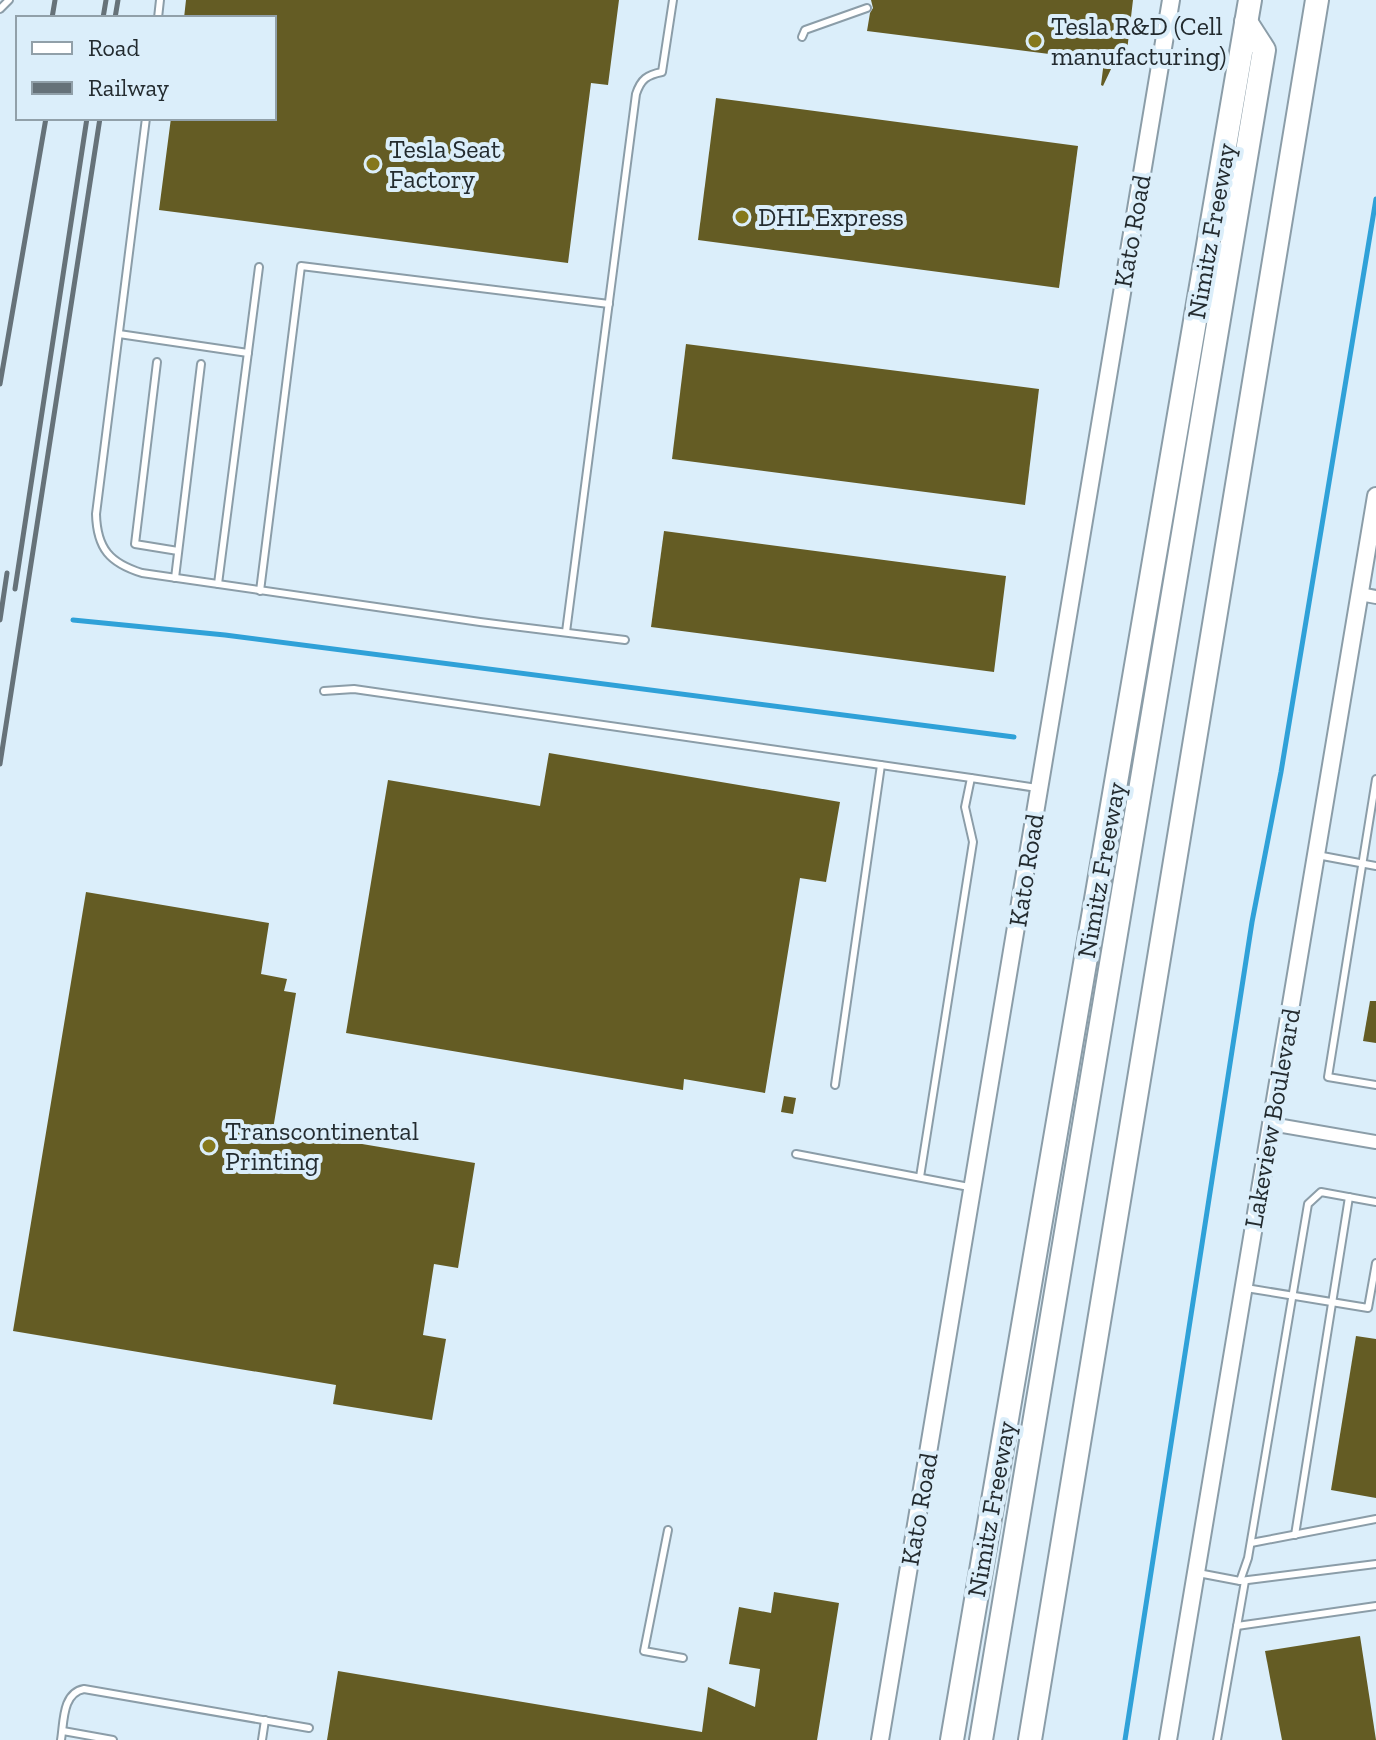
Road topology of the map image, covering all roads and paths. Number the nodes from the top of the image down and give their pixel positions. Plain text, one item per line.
1 (9, 0) edge
2 (673, 0) edge
3 (1171, 0) edge
4 (1317, 0) edge
5 (867, 8) dead end
6 (0, 9) edge
7 (1248, 11) edge
8 (802, 37) dead end
9 (146, 120) edge
10 (259, 267) dead end
11 (609, 304) junction
12 (119, 334) junction
13 (248, 353) junction
14 (157, 362) dead end
15 (201, 364) dead end
16 (1376, 496) edge
17 (178, 551) junction
18 (175, 578) junction
19 (218, 584) junction
20 (260, 591) junction
21 (1368, 596) edge
22 (566, 632) junction
23 (625, 640) dead end
24 (324, 691) dead end
25 (881, 765) junction
26 (971, 778) junction
27 (1376, 779) edge
28 (1039, 788) junction
29 (1316, 855) junction
30 (1362, 864) junction
31 (1376, 866) edge
32 (835, 1085) dead end
33 (1376, 1085) edge
34 (1271, 1124) junction
35 (1376, 1142) edge
36 (796, 1154) dead end
37 (920, 1177) junction
38 (973, 1188) junction
39 (1349, 1197) junction
40 (1376, 1202) edge
41 (1376, 1263) edge
42 (1243, 1287) junction
43 (1292, 1295) junction
44 (1332, 1302) junction
45 (1376, 1519) edge
46 (668, 1530) dead end
47 (1295, 1535) junction
48 (1251, 1543) junction
49 (1376, 1564) edge
50 (1196, 1572) junction
51 (1242, 1581) junction
52 (1376, 1606) edge
53 (1237, 1626) junction
54 (683, 1658) dead end
55 (265, 1720) junction
56 (309, 1728) dead end
57 (63, 1731) junction
58 (61, 1740) edge
59 (113, 1740) edge
60 (262, 1740) edge
61 (880, 1740) edge
62 (952, 1740) edge
63 (981, 1740) edge
64 (1030, 1740) edge
65 (1168, 1740) edge
66 (1217, 1740) edge

1 - 6 lane
2 - 11 lane
3 - 28 street, Kato Road
4 - 64 highway
5 - 8 lane
7 - 62 highway, Nimitz Freeway
7 - 63 highway
9 - 12 lane
10 - 13 lane
11 - 20 lane
11 - 22 lane
12 - 13 lane
12 - 18 lane
13 - 19 lane
14 - 17 lane
15 - 17 lane
16 - 21 street, Lakeview Boulevard
17 - 18 lane
18 - 19 lane
19 - 20 lane
20 - 22 lane
21 - 29 street, Lakeview Boulevard
22 - 23 lane
24 - 25 lane
25 - 26 lane
25 - 32 lane
26 - 28 lane
26 - 37 lane
27 - 30 lane
28 - 38 street, Kato Road
29 - 30 lane
29 - 34 street, Lakeview Boulevard
30 - 31 lane
30 - 33 lane
34 - 35 street
34 - 42 street, Lakeview Boulevard
36 - 37 lane
37 - 38 lane
38 - 61 street, Kato Road
39 - 40 lane
39 - 43 lane
39 - 44 lane
41 - 44 lane
42 - 43 lane
42 - 50 street, Lakeview Boulevard
43 - 44 lane
43 - 48 lane
44 - 47 lane
45 - 47 lane
46 - 54 lane
47 - 48 lane
48 - 51 lane
49 - 51 lane
50 - 51 lane
50 - 65 street, Lakeview Boulevard
51 - 53 lane
52 - 53 lane
53 - 66 lane
55 - 56 lane
55 - 57 lane
55 - 60 lane
57 - 58 lane
57 - 59 lane

